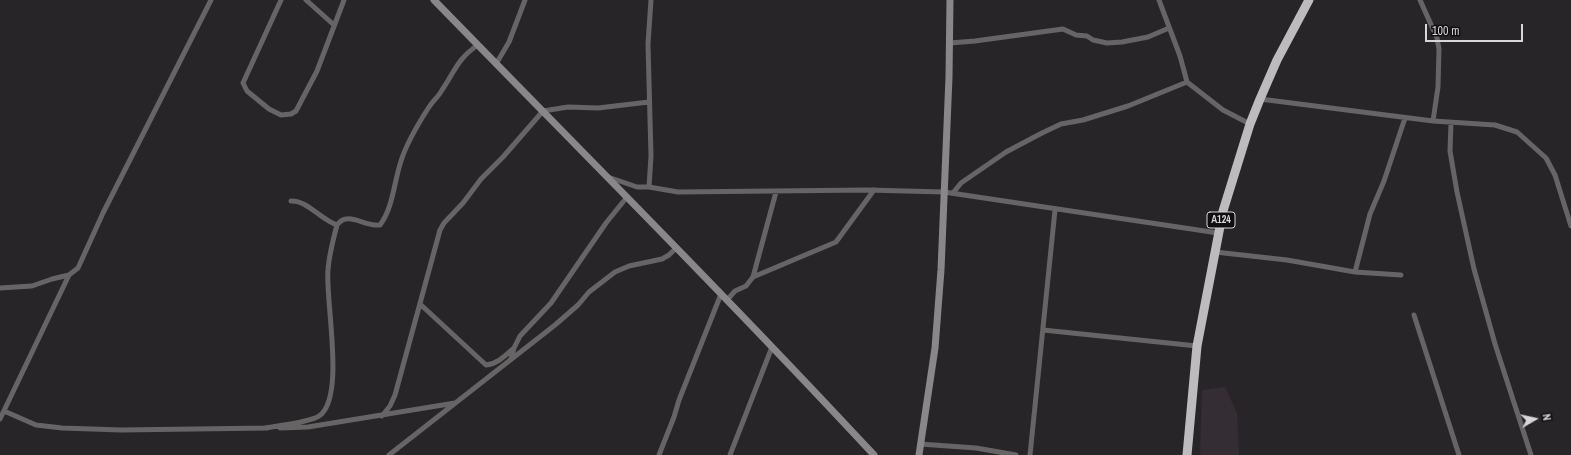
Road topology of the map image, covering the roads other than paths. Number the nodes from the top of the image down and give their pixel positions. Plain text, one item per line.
1 (211, 0) edge
2 (281, 0) edge
3 (306, 0) edge
4 (344, 0) edge
5 (525, 0) edge
6 (651, 0) edge
7 (950, 0) edge
8 (1159, 0) edge
9 (1309, 0) edge
10 (1420, 0) edge
11 (435, 1) edge
12 (334, 25) junction
13 (1169, 28) junction
14 (950, 43) junction
15 (478, 45) junction
16 (496, 64) junction
17 (1187, 82) junction
18 (1260, 99) junction
19 (649, 102) junction
20 (543, 111) junction
21 (1405, 118) junction
22 (1433, 121) junction
23 (1451, 123) junction
24 (1250, 124) junction
25 (608, 177) junction
26 (649, 187) junction
27 (874, 190) junction
28 (776, 192) junction
29 (944, 192) junction
30 (953, 193) junction
31 (627, 197) junction
32 (291, 200) dead end
33 (1055, 210) junction
34 (337, 225) junction
35 (1571, 226) edge
36 (1218, 234) junction
37 (676, 248) junction
38 (1215, 252) junction
39 (1354, 272) junction
40 (69, 275) junction
41 (1401, 275) dead end
42 (753, 277) junction
43 (0, 288) edge
44 (721, 294) junction
45 (728, 300) junction
46 (420, 304) junction
47 (1414, 315) dead end
48 (1042, 330) junction
49 (1197, 346) junction
50 (772, 347) junction
51 (514, 348) junction
52 (510, 360) junction
53 (455, 404) junction
54 (4, 411) junction
55 (382, 416) junction
56 (0, 419) edge
57 (265, 428) junction
58 (920, 444) junction
59 (389, 455) edge
60 (659, 455) edge
61 (730, 455) edge
62 (874, 455) edge
63 (919, 455) edge
64 (1016, 455) edge
65 (1030, 455) edge
66 (1187, 455) edge
67 (1459, 455) edge
68 (1531, 455) edge

1 - 40 street
2 - 12 street
3 - 12 street
4 - 12 street
5 - 16 street
6 - 19 street
7 - 14 street
8 - 13 street
9 - 18 highway, A124
10 - 22 street
11 - 15 street
13 - 14 street
13 - 17 street
14 - 29 street
15 - 16 street
15 - 34 street
16 - 20 street
17 - 24 street
17 - 30 street
18 - 21 street
18 - 24 highway, A124
19 - 20 street
19 - 26 street
20 - 25 street
20 - 46 street
21 - 22 street
21 - 39 street
22 - 23 street
23 - 35 street
23 - 68 street
24 - 36 highway, A124
25 - 26 street
25 - 31 street
26 - 28 street
27 - 28 street
27 - 29 street
27 - 42 street
28 - 42 street
29 - 30 street
29 - 58 street
30 - 33 street
31 - 37 street
31 - 51 street
32 - 34 street
33 - 36 street
33 - 48 street
34 - 57 street
36 - 38 highway, A124
37 - 44 street
37 - 52 street
38 - 39 street
38 - 49 highway, A124
39 - 41 street
40 - 43 street
40 - 54 street
42 - 45 street
44 - 45 street
44 - 60 street
45 - 50 street
46 - 51 street
46 - 55 street
47 - 67 street
48 - 49 street
48 - 65 street
49 - 66 highway, A124
50 - 61 street
50 - 62 street
51 - 52 street
52 - 53 street
53 - 55 street
53 - 59 street
54 - 56 street
54 - 57 street
55 - 57 street
58 - 63 street
58 - 64 street

